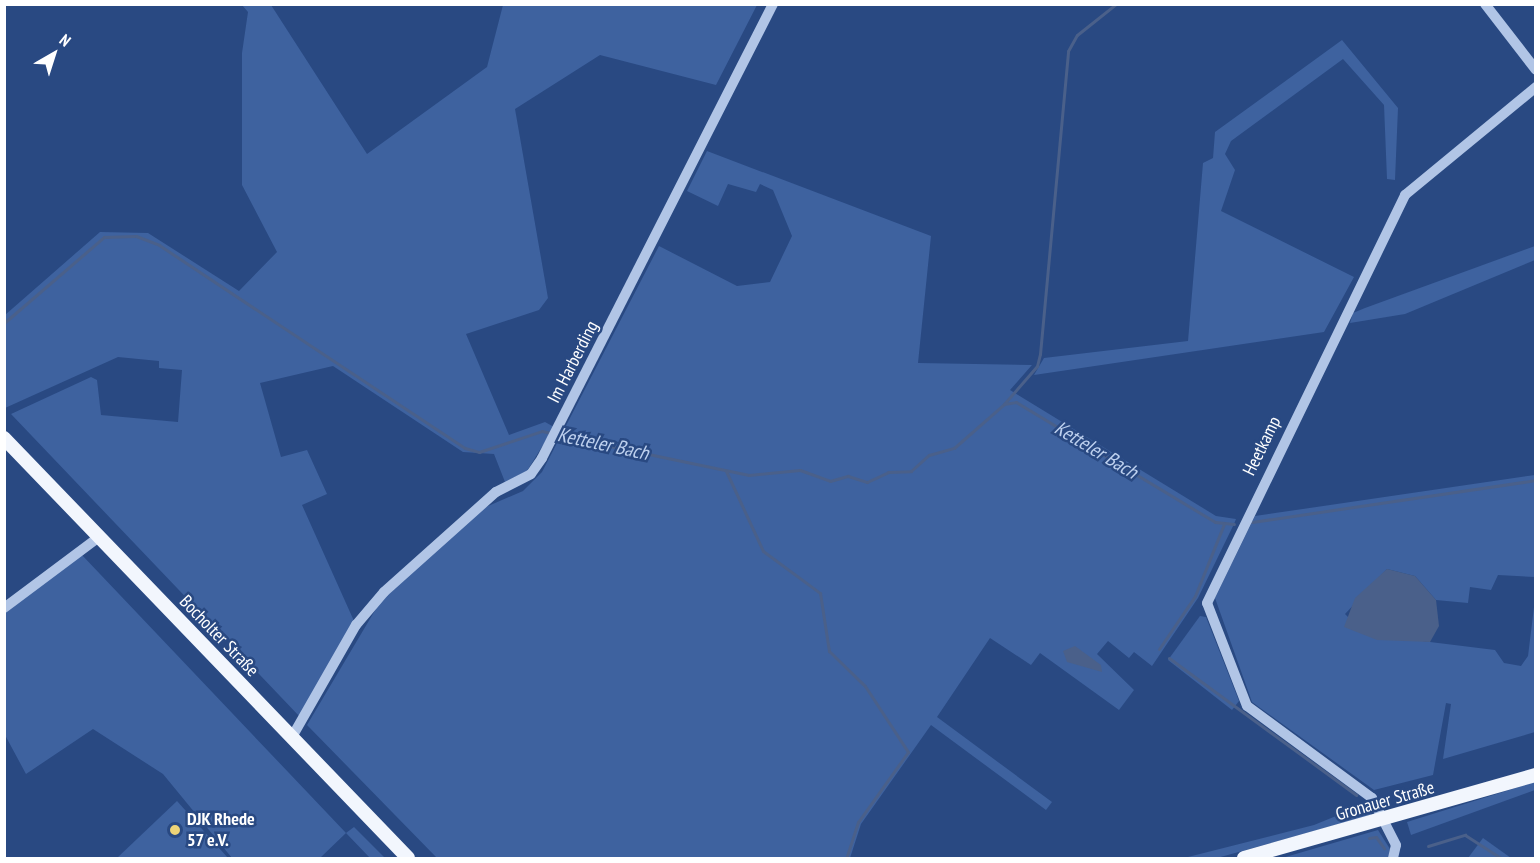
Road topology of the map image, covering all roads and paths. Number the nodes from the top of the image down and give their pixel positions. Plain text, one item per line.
1 (773, 4) edge
2 (1485, 4) edge
3 (1536, 70) edge
4 (1536, 87) edge
5 (4, 438) edge
6 (99, 537) junction
7 (4, 608) edge
8 (292, 737) junction
9 (1536, 775) edge
10 (1386, 821) junction
11 (408, 858) edge
12 (1244, 858) edge
13 (1394, 858) edge

1 - 8 street, Im Harberding
2 - 3 street
4 - 10 street, Heetkamp
5 - 6 main road, Bocholter Straße
6 - 7 street
6 - 8 main road, Bocholter Straße
8 - 11 main road, Bocholter Straße
9 - 10 main road, Gronauer Straße
10 - 12 main road, Gronauer Straße
10 - 13 street, Heetkamp

